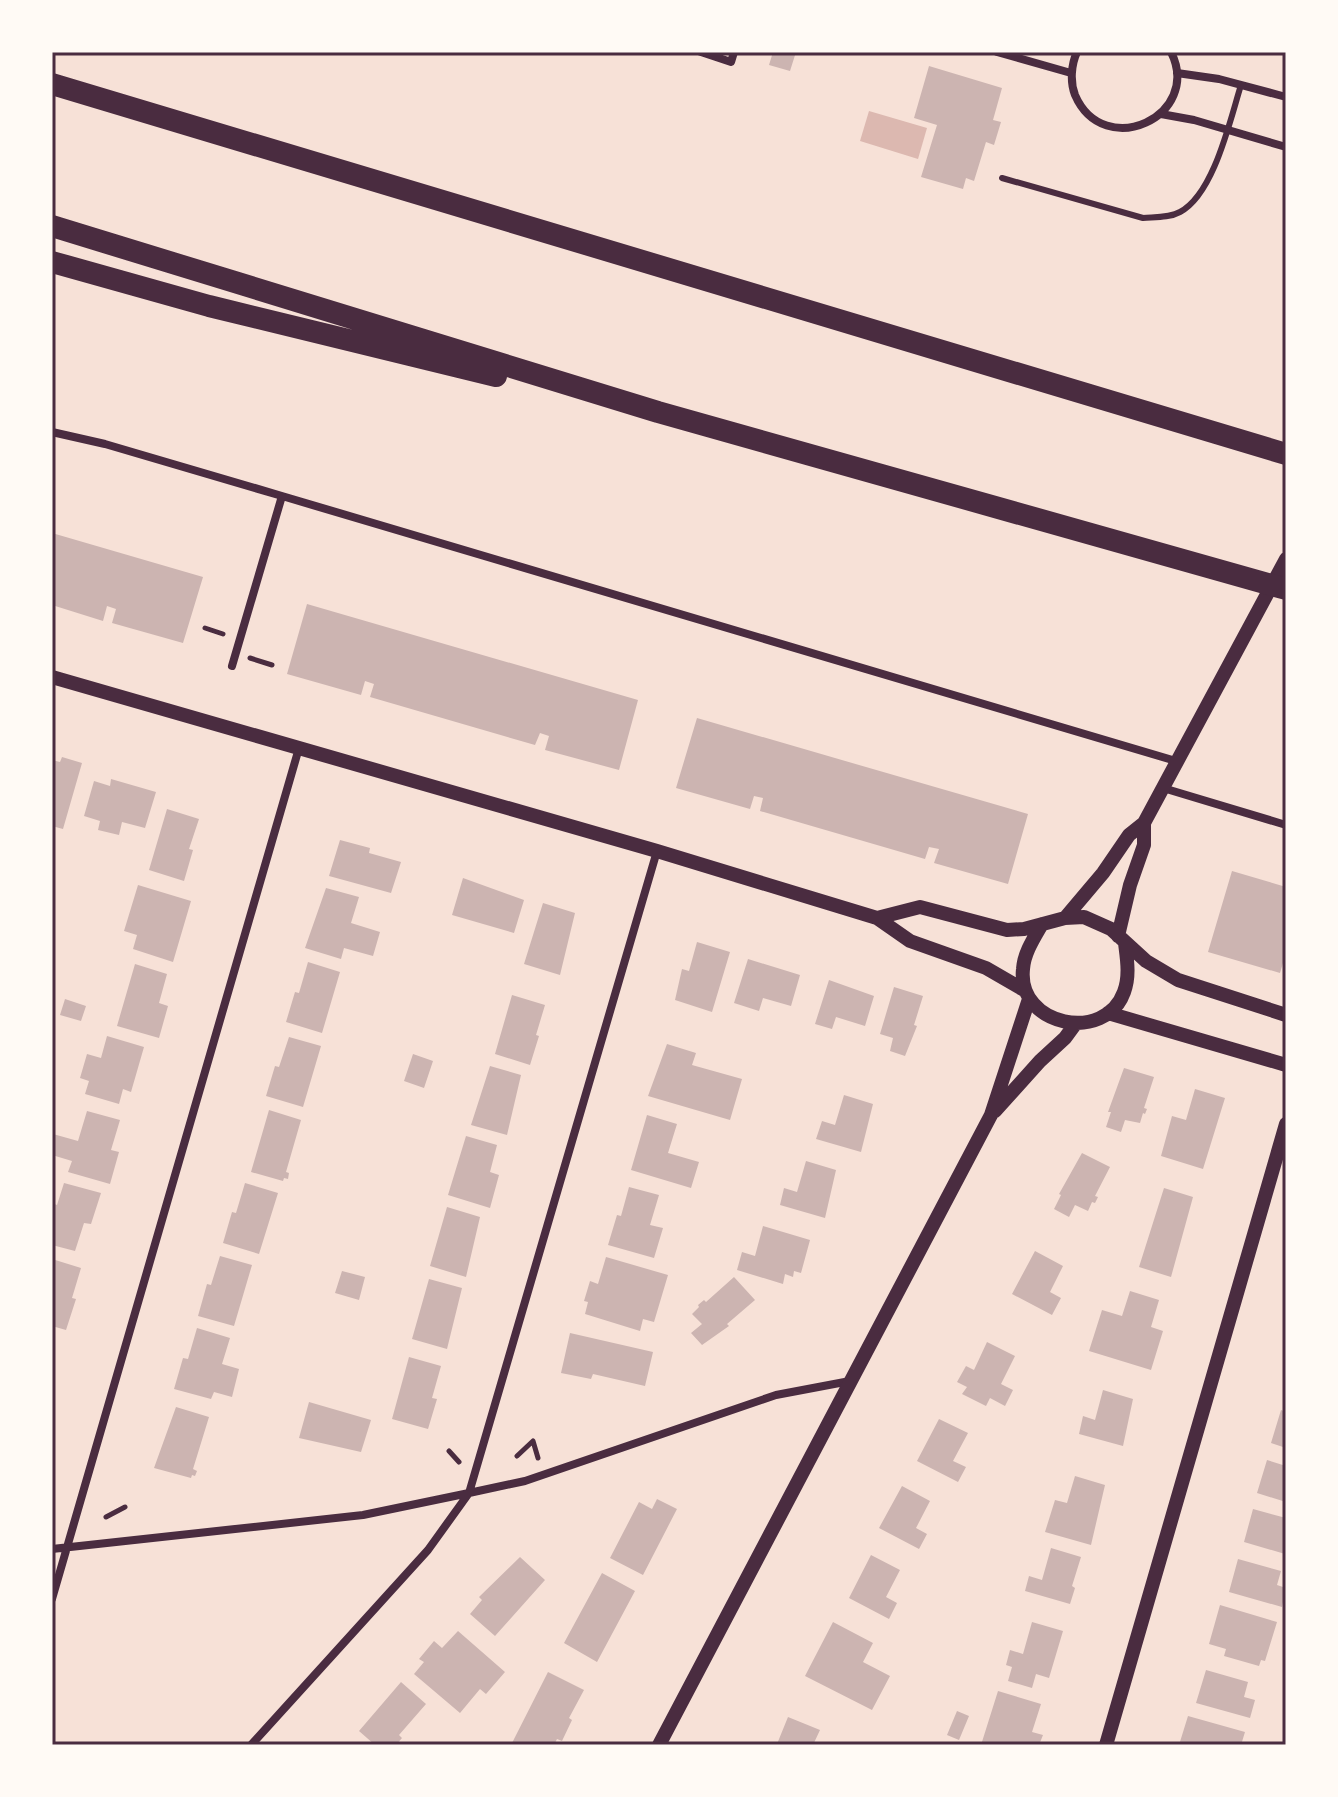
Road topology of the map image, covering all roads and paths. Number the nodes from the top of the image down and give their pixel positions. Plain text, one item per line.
1 (701, 52) edge
2 (734, 52) edge
3 (997, 52) edge
4 (1077, 52) edge
5 (1171, 52) edge
6 (1071, 73) junction
7 (1177, 73) junction
8 (58, 83) edge
9 (1241, 85) junction
10 (1286, 97) edge
11 (1161, 114) junction
12 (1226, 129) junction
13 (1286, 147) edge
14 (1002, 178) dead end
15 (52, 226) edge
16 (52, 262) edge
17 (658, 412) junction
18 (52, 432) edge
19 (1286, 454) edge
20 (282, 496) junction
21 (1286, 559) edge
22 (1286, 589) edge
23 (232, 666) dead end
24 (52, 677) edge
25 (299, 748) junction
26 (1176, 761) junction
27 (1163, 788) junction
28 (1144, 823) junction
29 (1286, 825) edge
30 (657, 851) junction
31 (877, 918) junction
32 (1065, 918) junction
33 (1042, 924) junction
34 (1121, 940) junction
35 (1026, 995) junction
36 (1108, 1013) junction
37 (1286, 1015) edge
38 (1076, 1023) junction
39 (1286, 1065) edge
40 (991, 1115) junction
41 (1286, 1124) edge
42 (852, 1381) junction
43 (449, 1451) dead end
44 (517, 1456) dead end
45 (539, 1461) dead end
46 (459, 1462) dead end
47 (469, 1493) junction
48 (125, 1507) dead end
49 (106, 1517) dead end
50 (52, 1549) edge
51 (67, 1549) junction
52 (52, 1599) edge
53 (251, 1745) edge
54 (659, 1745) edge
55 (1106, 1745) edge

1 - 2 street
3 - 6 street
4 - 6 street
5 - 7 street
6 - 11 street
7 - 9 street
7 - 11 street
8 - 19 highway
9 - 10 street
9 - 12 lane
11 - 12 street
12 - 13 street
12 - 14 lane
15 - 17 highway
16 - 17 highway
17 - 22 highway
18 - 20 street
20 - 23 street
20 - 26 street
21 - 26 street
24 - 25 street
25 - 30 street
25 - 51 street
26 - 27 street
27 - 28 street
27 - 29 street
28 - 32 street
28 - 34 street
30 - 31 street
30 - 47 street
31 - 33 street
31 - 35 street
32 - 33 street
32 - 34 street
33 - 35 street
34 - 36 street
34 - 37 street
35 - 38 street
35 - 40 street
36 - 38 street
36 - 39 street
38 - 40 street
40 - 42 street
41 - 55 street
42 - 47 street
42 - 54 street
43 - 46 path
44 - 45 path
47 - 51 street
47 - 53 street
48 - 49 path
50 - 51 street
51 - 52 street

